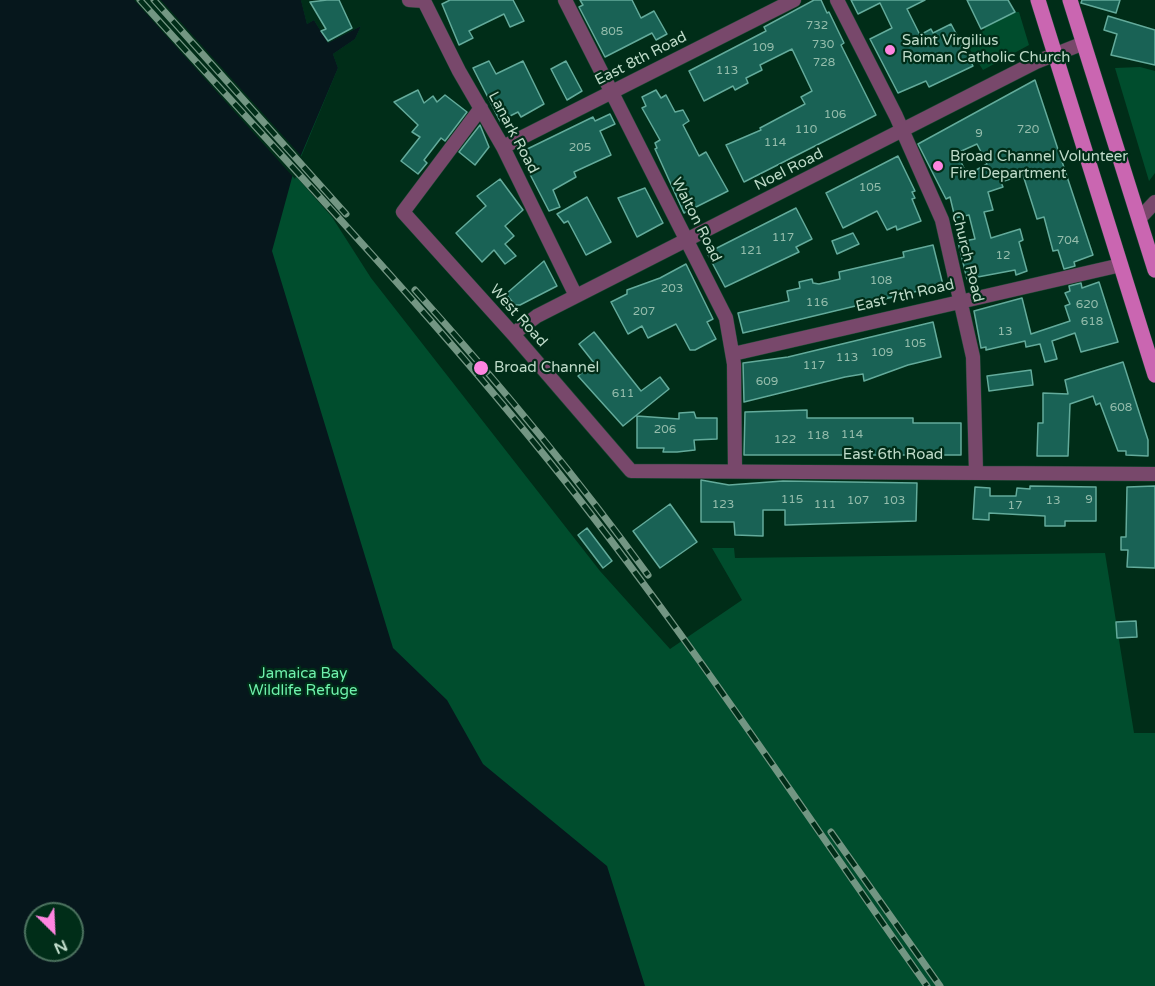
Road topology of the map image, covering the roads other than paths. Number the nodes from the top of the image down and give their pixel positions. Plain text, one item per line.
1 (409, 0) edge
2 (425, 0) edge
3 (565, 0) edge
4 (794, 0) edge
5 (837, 0) edge
6 (1038, 0) edge
7 (1070, 0) edge
8 (1084, 44) junction
9 (1055, 54) junction
10 (612, 92) junction
11 (481, 108) junction
12 (902, 130) junction
13 (503, 147) junction
14 (1155, 202) edge
15 (1139, 219) junction
16 (688, 240) junction
17 (1121, 265) junction
18 (1155, 270) edge
19 (576, 296) junction
20 (961, 300) junction
21 (513, 334) junction
22 (733, 354) junction
23 (1155, 375) edge
24 (630, 471) joint
25 (735, 471) junction
26 (976, 472) junction
27 (1155, 474) edge

1 - 2 street, Lanark Road
2 - 11 street, Lanark Road
3 - 10 street, Walton Road
4 - 10 street, East 8th Road
5 - 12 street, Church Road
6 - 9 main road
7 - 8 main road
8 - 9 street, Noel Road
8 - 15 main road
9 - 12 street, Noel Road
9 - 17 main road
10 - 13 street, East 8th Road
10 - 16 street, Walton Road
11 - 13 street, Lanark Road
11 - 21 street, West Road
12 - 16 street, Noel Road
12 - 20 street, Church Road
13 - 19 street, Lanark Road
14 - 15 street
15 - 18 main road
16 - 19 street, Noel Road
16 - 22 street, Walton Road
17 - 20 street, East 7th Road
17 - 23 main road
19 - 21 street, Noel Road
20 - 22 street, East 7th Road
20 - 26 street, Church Road
21 - 24 street, West Road
22 - 25 street, Walton Road
24 - 25 street, East 6th Road
25 - 26 street, East 6th Road
26 - 27 street, East 6th Road

